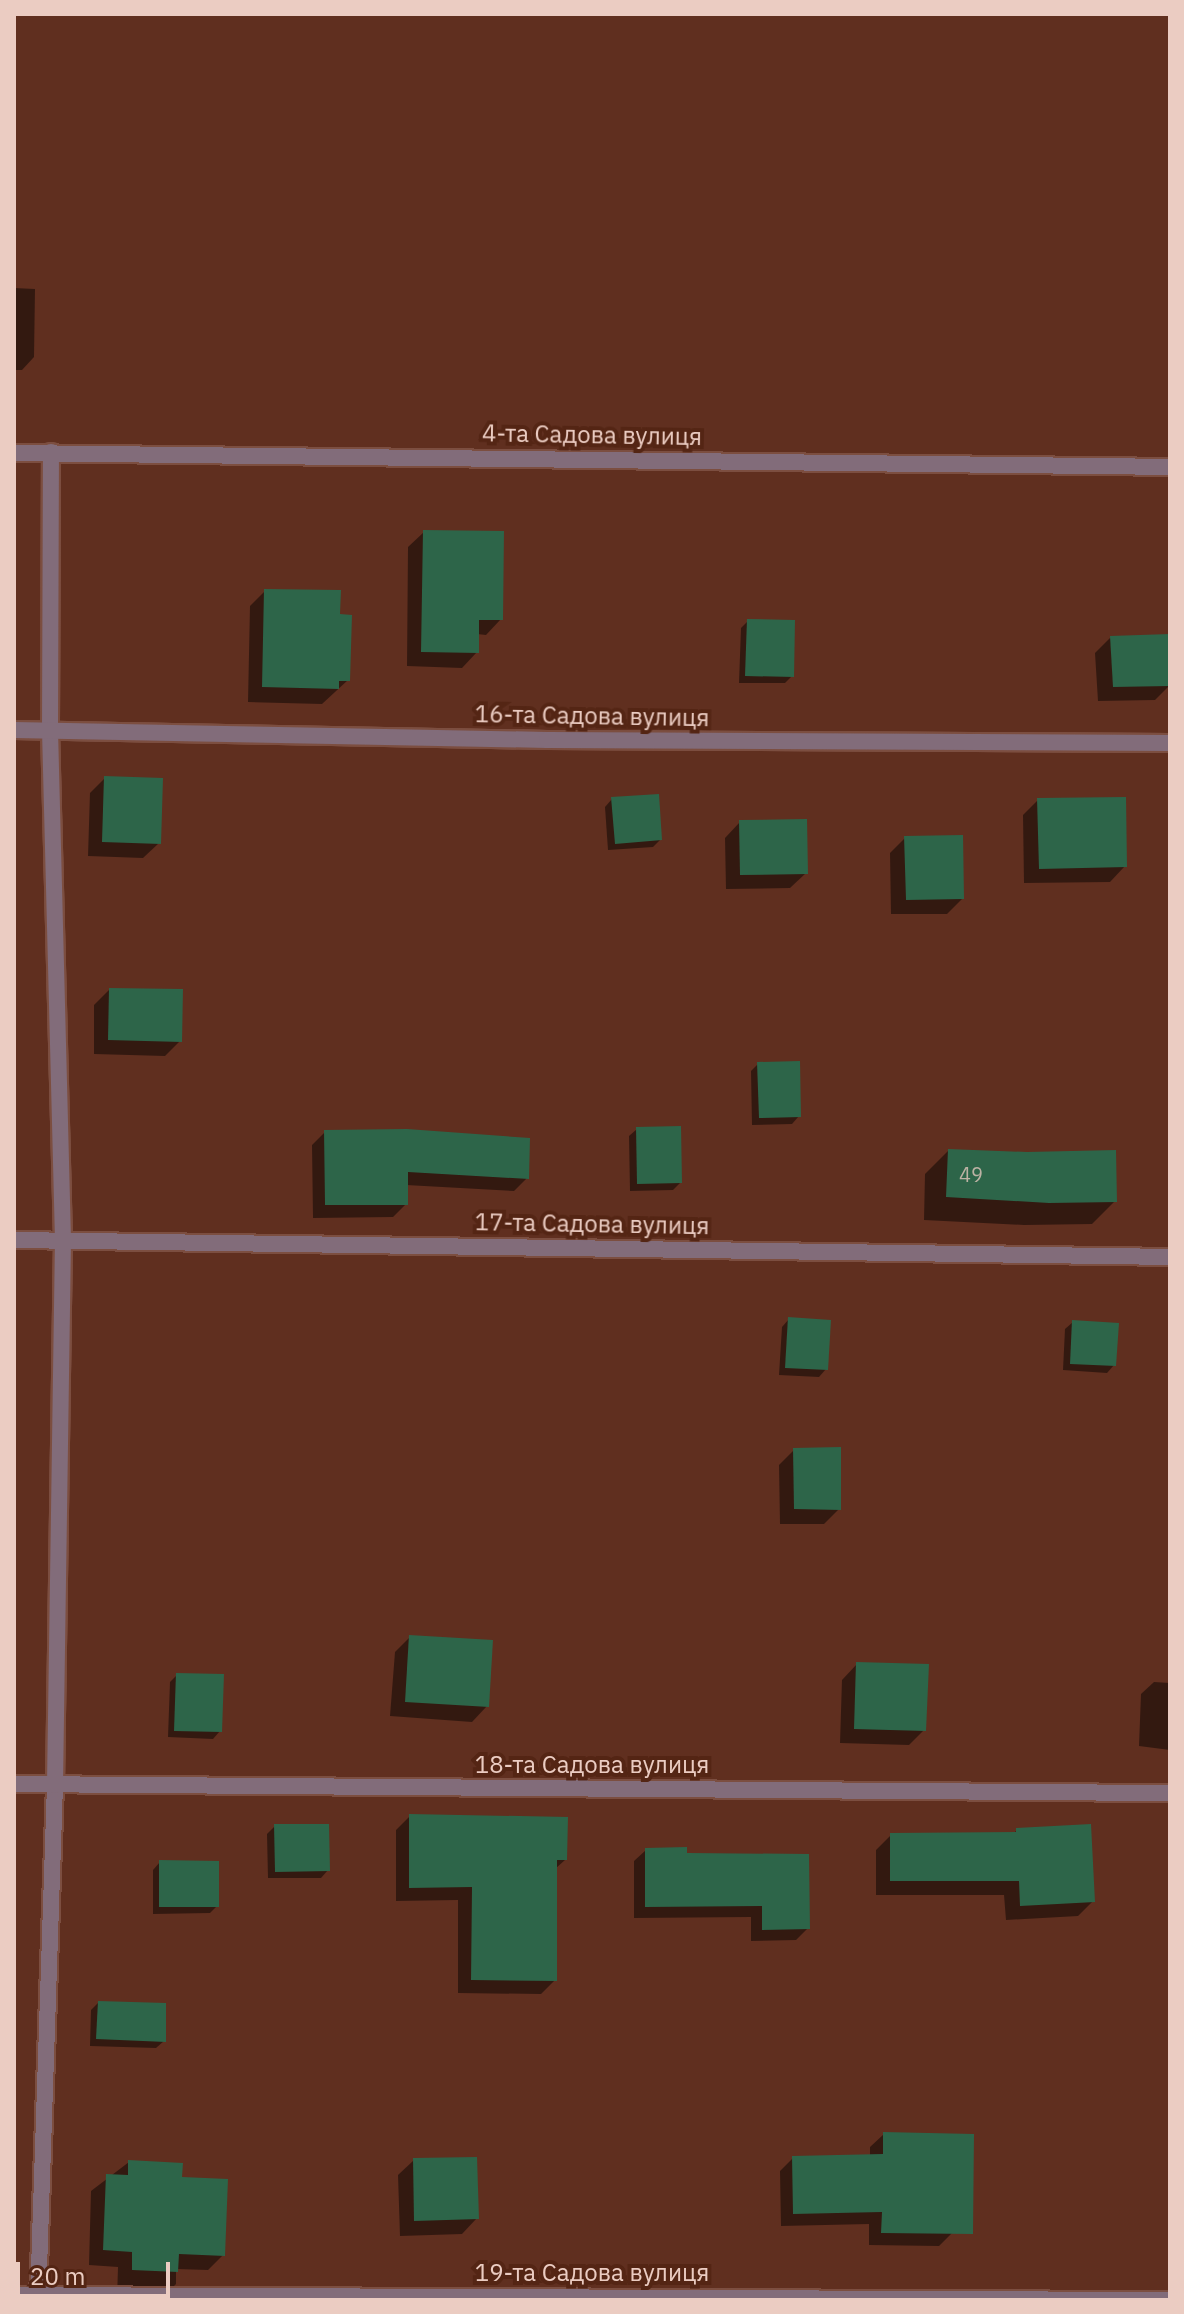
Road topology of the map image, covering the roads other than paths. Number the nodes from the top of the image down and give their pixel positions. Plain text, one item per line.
1 (51, 452) junction
2 (14, 453) edge
3 (1170, 467) edge
4 (14, 730) edge
5 (50, 730) junction
6 (1170, 743) edge
7 (14, 1240) edge
8 (63, 1240) junction
9 (1170, 1257) edge
10 (14, 1784) edge
11 (55, 1785) junction
12 (1170, 1793) edge
13 (14, 2295) edge
14 (38, 2298) edge
15 (1170, 2300) edge

1 - 2 street, 4-та Садова вулиця
1 - 3 street, 4-та Садова вулиця
1 - 5 street
4 - 5 street, 16-та Садова вулиця
5 - 6 street, 16-та Садова вулиця
5 - 8 street
7 - 8 street, 17-та Садова вулиця
8 - 9 street, 17-та Садова вулиця
8 - 11 street
10 - 11 street, 18-та Садова вулиця
11 - 12 street, 18-та Садова вулиця
11 - 14 street
13 - 14 street, 19-та Садова вулиця
14 - 15 street, 19-та Садова вулиця

